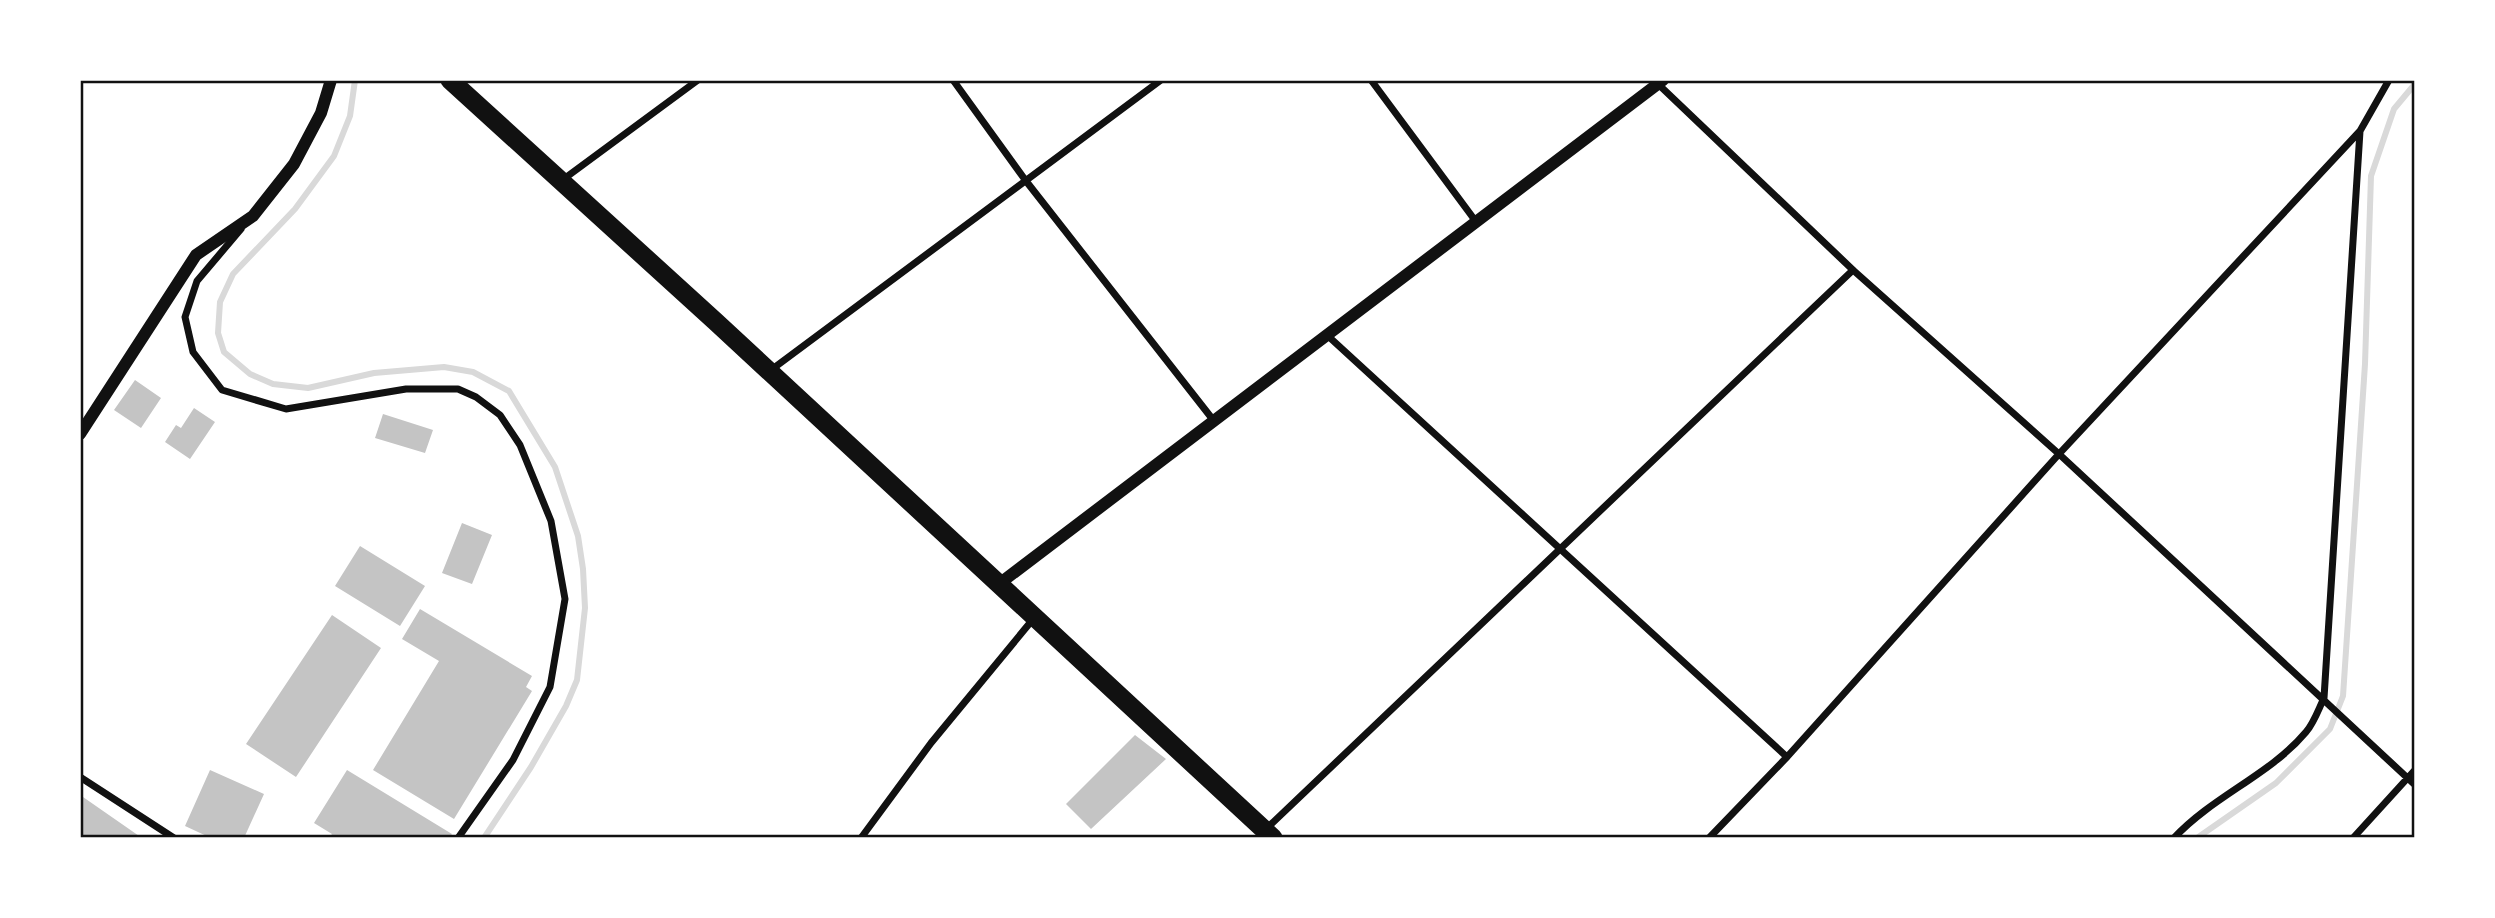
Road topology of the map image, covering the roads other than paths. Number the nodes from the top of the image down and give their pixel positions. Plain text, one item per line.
1 (331, 80) edge
2 (450, 80) edge
3 (698, 80) edge
4 (953, 80) edge
5 (1161, 80) edge
6 (1371, 80) edge
7 (2389, 80) edge
8 (1661, 82) edge
9 (2360, 131) junction
10 (560, 181) junction
11 (1026, 181) junction
12 (253, 216) junction
13 (1477, 223) junction
14 (1853, 270) junction
15 (1328, 336) junction
16 (769, 371) junction
17 (1214, 421) junction
18 (80, 434) edge
19 (2059, 454) junction
20 (1561, 549) junction
21 (999, 584) junction
22 (1035, 617) junction
23 (2324, 698) junction
24 (1787, 757) junction
25 (2414, 771) edge
26 (80, 777) edge
27 (2411, 781) edge
28 (1269, 834) edge
29 (174, 838) edge
30 (458, 838) edge
31 (861, 838) edge
32 (1709, 838) edge
33 (2174, 838) edge
34 (2353, 838) edge

1 - 12 street
2 - 10 highway
3 - 10 street
4 - 11 street
5 - 11 street
6 - 13 street
7 - 9 street
8 - 13 street
8 - 14 street
9 - 19 street
9 - 23 street
10 - 16 highway
11 - 16 street
11 - 17 street
12 - 18 street
12 - 30 street
13 - 15 street
14 - 19 street
14 - 20 street
15 - 17 street
15 - 20 street
16 - 21 highway
17 - 21 street
19 - 23 street
19 - 24 street
20 - 24 street
20 - 28 street
21 - 22 highway
22 - 28 highway
22 - 31 street
23 - 27 street
23 - 33 street
24 - 32 street
25 - 27 street
26 - 29 street
27 - 34 street

